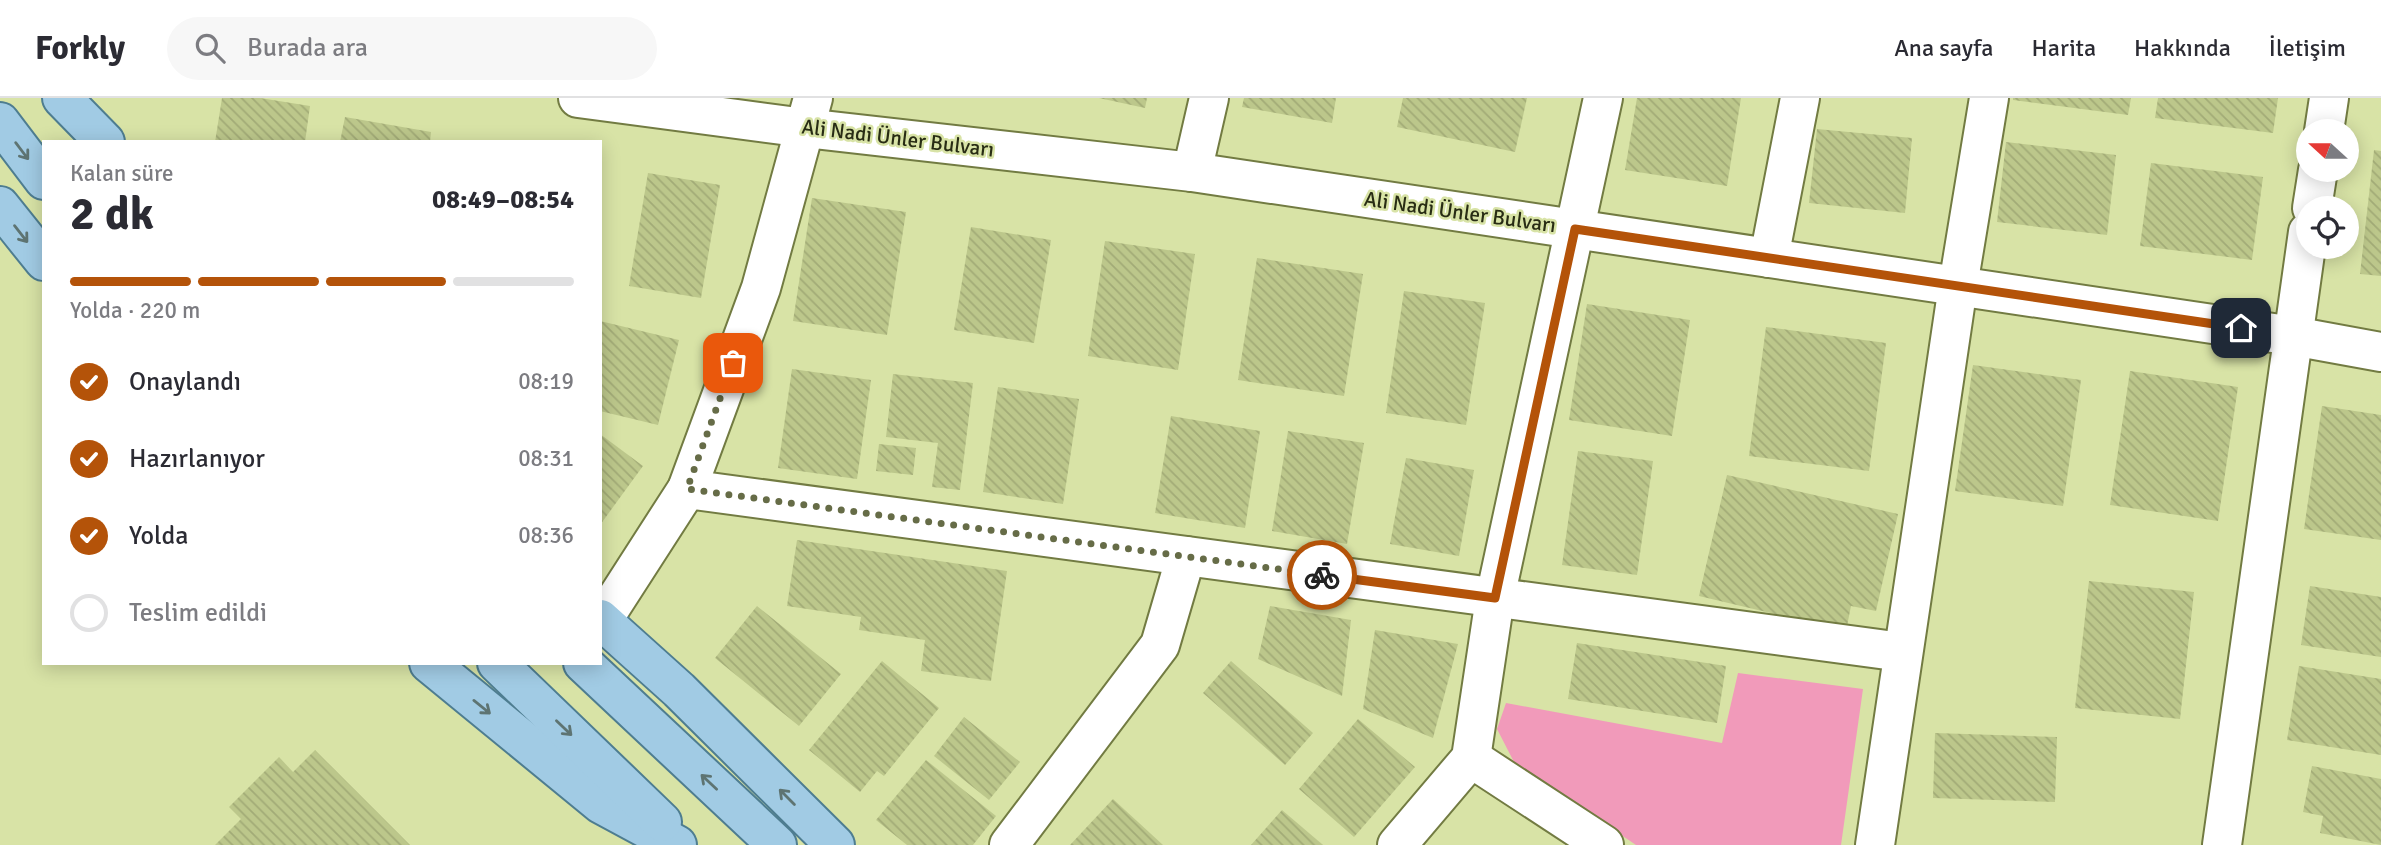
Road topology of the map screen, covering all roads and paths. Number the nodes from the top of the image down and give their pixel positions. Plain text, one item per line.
1 (39, 98) edge
2 (62, 98) edge
3 (578, 98) edge
4 (666, 98) edge
5 (1209, 98) edge
6 (1602, 98) edge
7 (1800, 98) edge
8 (1989, 98) edge
9 (2329, 98) edge
10 (765, 110) edge
11 (704, 113) junction
12 (809, 113) edge
13 (2325, 119) edge
14 (0, 122) edge
15 (71, 140) edge
16 (103, 140) edge
17 (1192, 172) junction
18 (42, 177) edge
19 (0, 206) edge
20 (1575, 229) junction
21 (42, 258) edge
22 (1769, 258) junction
23 (2304, 259) edge
24 (1958, 286) junction
25 (2292, 336) junction
26 (2381, 352) edge
27 (687, 489) junction
28 (1186, 556) junction
29 (1495, 598) junction
30 (602, 618) edge
31 (602, 621) edge
32 (1902, 652) junction
33 (431, 665) edge
34 (499, 665) edge
35 (585, 665) edge
36 (1471, 758) junction
37 (677, 845) edge
38 (685, 845) edge
39 (777, 845) edge
40 (835, 845) edge
41 (1009, 845) edge
42 (1397, 845) edge
43 (1604, 845) edge
44 (1875, 845) edge
45 (2222, 845) edge

1 - 15 main road
2 - 16 main road
3 - 11 street
4 - 11 street
5 - 17 street
6 - 20 street
7 - 22 street
8 - 24 street
9 - 13 street
10 - 11 street, Ali Nadi Ünler Bulvarı
10 - 12 street, Ali Nadi Ünler Bulvarı
12 - 17 street, Ali Nadi Ünler Bulvarı
12 - 27 street
14 -> 18 main road
17 - 20 street, Ali Nadi Ünler Bulvarı
19 -> 21 main road
20 - 22 street, Ali Nadi Ünler Bulvarı
20 - 29 street
22 - 24 street, Ali Nadi Ünler Bulvarı
23 - 25 street
24 - 25 street, Ali Nadi Ünler Bulvarı
24 - 32 street
25 - 26 street, Ali Nadi Ünler Bulvarı
25 - 45 street
27 - 28 street
27 - 30 street
28 - 29 street
28 - 41 street
29 - 32 street
29 - 36 street
40 -> 31 main road
32 - 44 street
33 -> 37 main road
34 -> 38 main road
39 -> 35 main road
36 - 42 street
36 - 43 street

